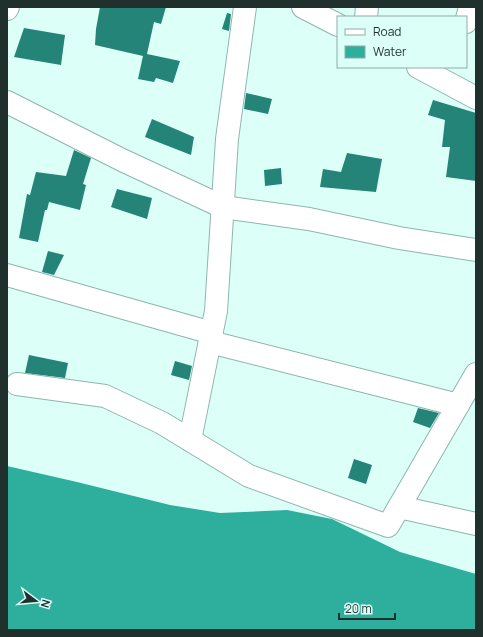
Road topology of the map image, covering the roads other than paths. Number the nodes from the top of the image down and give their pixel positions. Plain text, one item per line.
1 (246, 7) edge
2 (303, 7) edge
3 (470, 7) edge
4 (467, 18) edge
5 (337, 24) edge
6 (422, 68) edge
7 (453, 76) edge
8 (476, 98) edge
9 (7, 102) edge
10 (223, 207) junction
11 (476, 250) edge
12 (7, 275) edge
13 (211, 338) junction
14 (476, 374) edge
15 (17, 384) dead end
16 (458, 405) junction
17 (190, 440) junction
18 (399, 507) junction
19 (476, 524) edge

1 - 10 street
2 - 5 street
3 - 4 street
6 - 7 street
7 - 8 street
9 - 10 street
10 - 11 street
10 - 13 street
12 - 13 street
13 - 16 street
13 - 17 street
14 - 16 street
15 - 17 street
16 - 18 street
17 - 18 street
18 - 19 street

